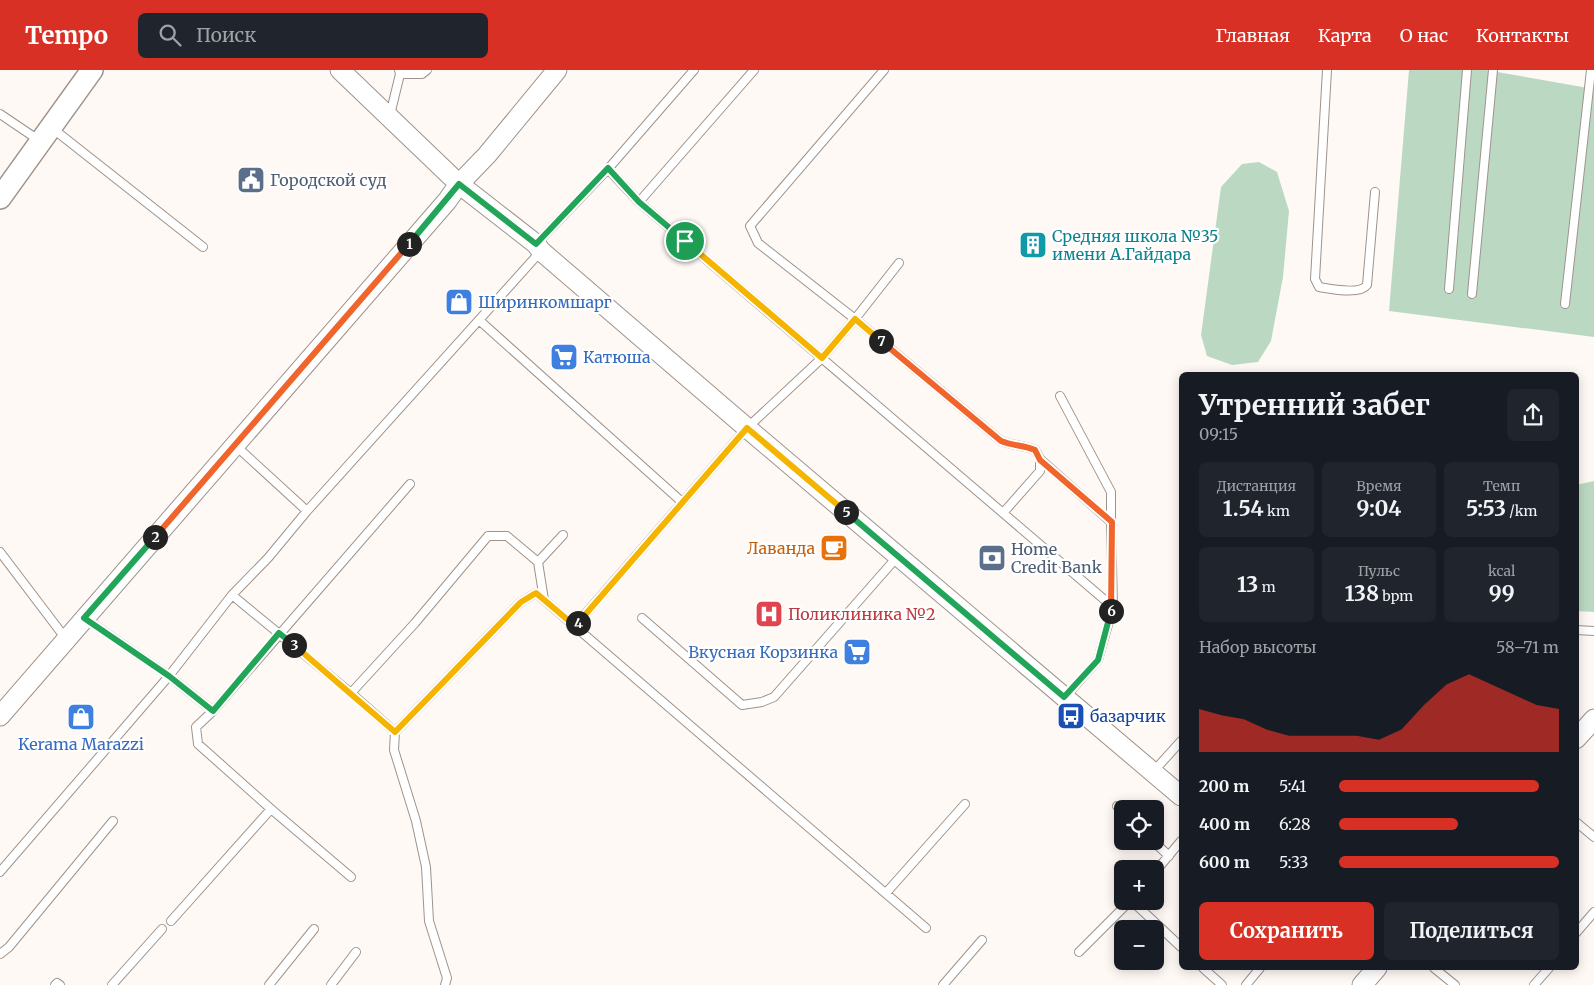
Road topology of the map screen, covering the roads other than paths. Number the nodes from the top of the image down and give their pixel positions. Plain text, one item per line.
1 (92, 70) edge
2 (340, 70) edge
3 (427, 70) edge
4 (557, 70) edge
5 (694, 70) edge
6 (754, 70) edge
7 (884, 70) edge
8 (1327, 70) edge
9 (1467, 70) edge
10 (1493, 70) edge
11 (1591, 70) edge
12 (399, 72) edge
13 (0, 114) edge
14 (389, 117) junction
15 (47, 135) junction
16 (608, 168) junction
17 (459, 184) junction
18 (1375, 192) dead end
19 (0, 198) edge
20 (639, 202) junction
21 (203, 247) dead end
22 (538, 248) junction
23 (899, 263) dead end
24 (1449, 289) dead end
25 (1472, 294) dead end
26 (1565, 304) dead end
27 (855, 319) junction
28 (478, 320) junction
29 (822, 358) junction
30 (1060, 396) dead end
31 (747, 428) junction
32 (235, 446) junction
33 (1040, 460) junction
34 (410, 484) dead end
35 (682, 502) junction
36 (307, 511) junction
37 (1003, 513) junction
38 (1112, 522) junction
39 (563, 535) dead end
40 (0, 552) edge
41 (898, 556) junction
42 (538, 562) junction
43 (232, 595) junction
44 (544, 600) junction
45 (1113, 606) junction
46 (84, 618) junction
47 (642, 618) dead end
48 (575, 626) junction
49 (1579, 630) edge
50 (1594, 631) edge
51 (279, 633) junction
52 (66, 639) junction
53 (169, 676) junction
54 (351, 693) junction
55 (1064, 697) junction
56 (2, 710) edge
57 (213, 711) junction
58 (1593, 721) edge
59 (395, 732) junction
60 (1579, 736) edge
61 (1179, 743) edge
62 (1153, 772) junction
63 (1179, 794) edge
64 (965, 804) dead end
65 (271, 809) junction
66 (114, 821) dead end
67 (1579, 824) edge
68 (1594, 837) edge
69 (1179, 844) edge
70 (1163, 850) edge
71 (1169, 856) junction
72 (1164, 862) edge
73 (0, 872) edge
74 (351, 877) dead end
75 (886, 893) junction
76 (1122, 910) edge
77 (1141, 910) edge
78 (1594, 912) edge
79 (171, 921) dead end
80 (926, 928) dead end
81 (162, 929) dead end
82 (314, 929) dead end
83 (1579, 930) edge
84 (982, 940) dead end
85 (1179, 945) edge
86 (356, 952) dead end
87 (1079, 952) dead end
88 (0, 954) edge
89 (1205, 970) edge
90 (1258, 970) edge
91 (1374, 970) edge
92 (1439, 970) edge
93 (1547, 970) edge
94 (55, 985) edge
95 (60, 985) edge
96 (112, 985) edge
97 (269, 985) edge
98 (331, 985) edge
99 (445, 985) edge
100 (943, 985) edge
101 (1222, 985) edge
102 (1246, 985) edge
103 (1362, 985) edge
104 (1455, 985) edge
105 (1534, 985) edge

1 - 15 main road
2 - 14 street
3 - 12 lane
4 - 17 street
5 - 16 lane
6 - 20 lane
7 - 27 lane
8 - 18 lane
9 - 24 lane
10 - 25 lane
11 - 26 lane
12 - 14 lane
13 - 15 lane
14 - 17 street
15 - 19 main road
15 - 21 lane
16 - 20 lane
16 - 22 lane
17 - 22 street
17 - 32 street
20 - 29 lane
22 - 28 lane
22 - 31 street
23 - 27 lane
27 - 29 lane
27 - 33 lane
28 - 35 lane
28 - 36 lane
29 - 31 lane
29 - 37 lane
30 - 38 lane
31 - 35 lane
31 - 41 street
32 - 36 lane
32 - 46 street
33 - 37 lane
33 - 38 lane
34 - 51 lane
35 - 48 lane
36 - 43 lane
37 - 45 lane
38 - 45 lane
39 - 42 lane
40 - 52 lane
41 - 47 lane
41 - 55 street
42 - 44 lane
42 - 54 lane
43 - 51 lane
43 - 53 lane
44 - 48 lane
44 - 59 lane
45 - 55 lane
46 - 52 street
46 - 53 lane
48 - 75 lane
49 - 50 lane
51 - 54 lane
51 - 57 lane
52 - 56 street
53 - 57 lane
53 - 73 lane
54 - 59 lane
55 - 62 street
57 - 65 lane
58 - 60 street
59 - 99 lane
61 - 62 lane
62 - 63 street
64 - 75 lane
65 - 74 lane
65 - 79 lane
66 - 88 lane
67 - 68 lane
69 - 71 lane
70 - 71 lane
71 - 72 lane
75 - 80 lane
76 - 87 lane
77 - 85 lane
78 - 83 lane
81 - 96 lane
82 - 97 lane
84 - 100 lane
86 - 98 lane
89 - 101 lane
90 - 102 lane
91 - 103 street
92 - 104 lane
93 - 105 lane
94 - 95 lane

